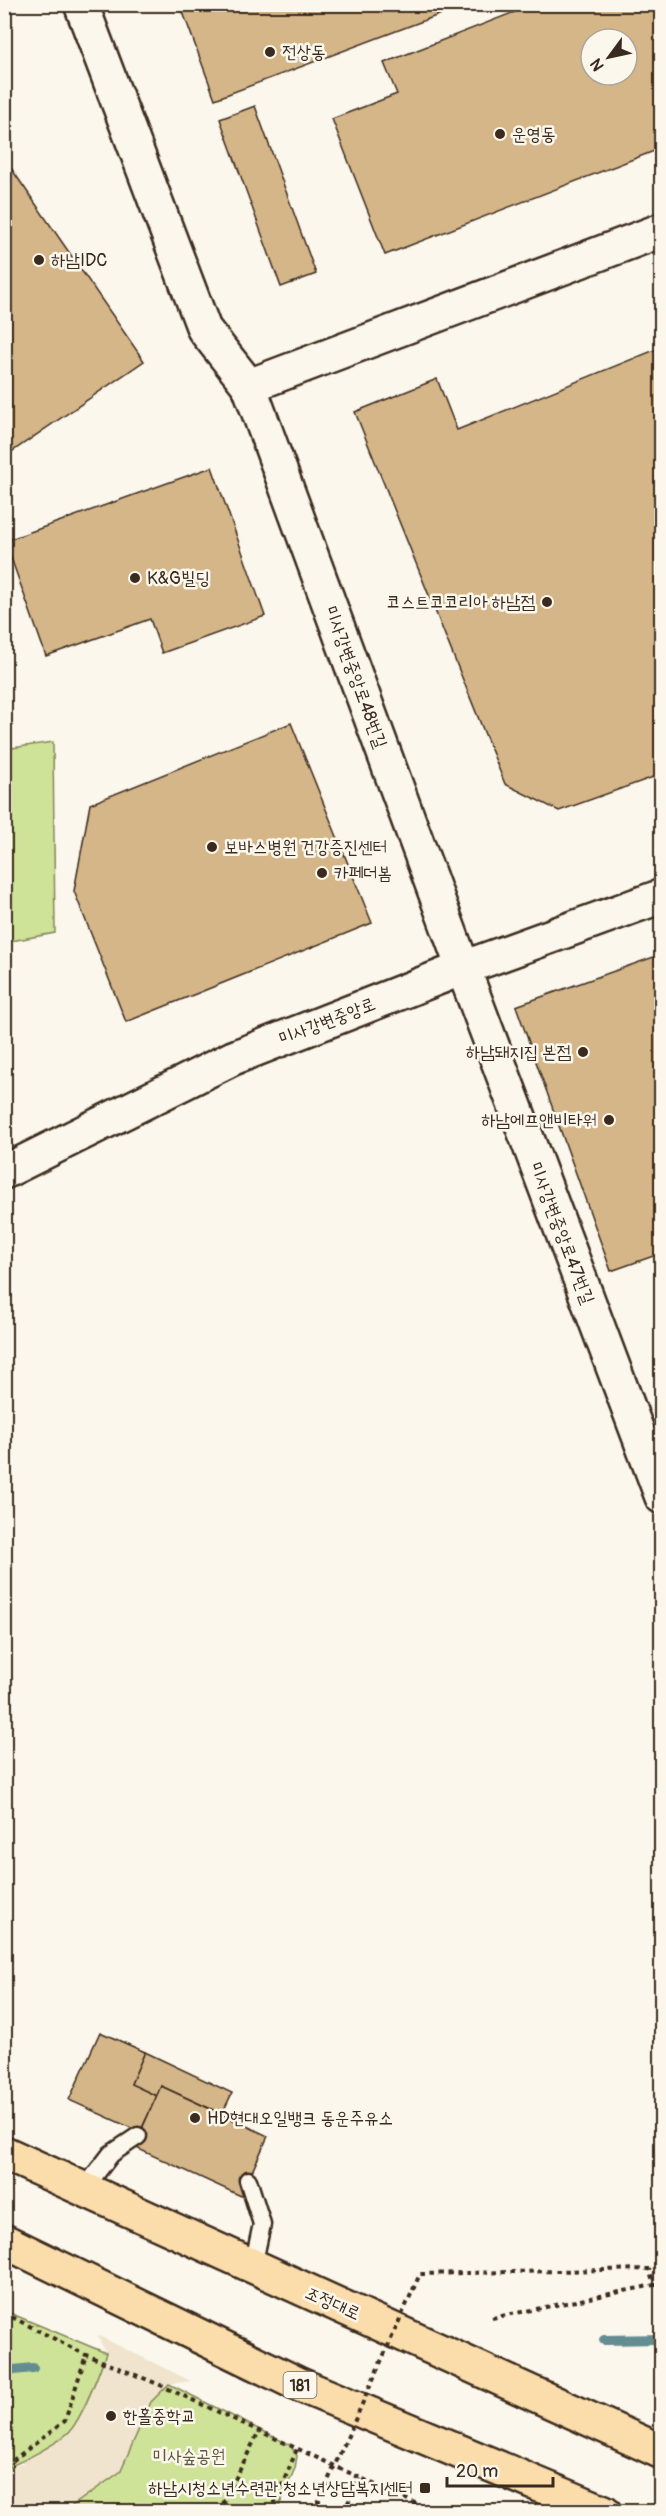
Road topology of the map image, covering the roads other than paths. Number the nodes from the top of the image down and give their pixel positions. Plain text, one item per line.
1 (81, 4) edge
2 (662, 230) edge
3 (249, 386) junction
4 (662, 896) edge
5 (463, 968) junction
6 (4, 1172) edge
7 (662, 1497) edge
8 (138, 2136) dead end
9 (4, 2153) edge
10 (248, 2180) dead end
11 (84, 2189) junction
12 (4, 2241) edge
13 (253, 2266) junction
14 (662, 2452) edge
15 (604, 2511) edge

1 - 3 street, 미사강변중앙로48번길
2 - 3 street
3 - 5 street, 미사강변중앙로48번길
4 - 5 street, 미사강변중앙로
5 - 6 street, 미사강변중앙로
5 - 7 street, 미사강변중앙로47번길
8 - 11 lane
9 - 11 main road, 조정대로
10 - 13 lane
11 - 13 main road, 조정대로
12 - 15 main road, 181
13 - 14 main road, 조정대로

